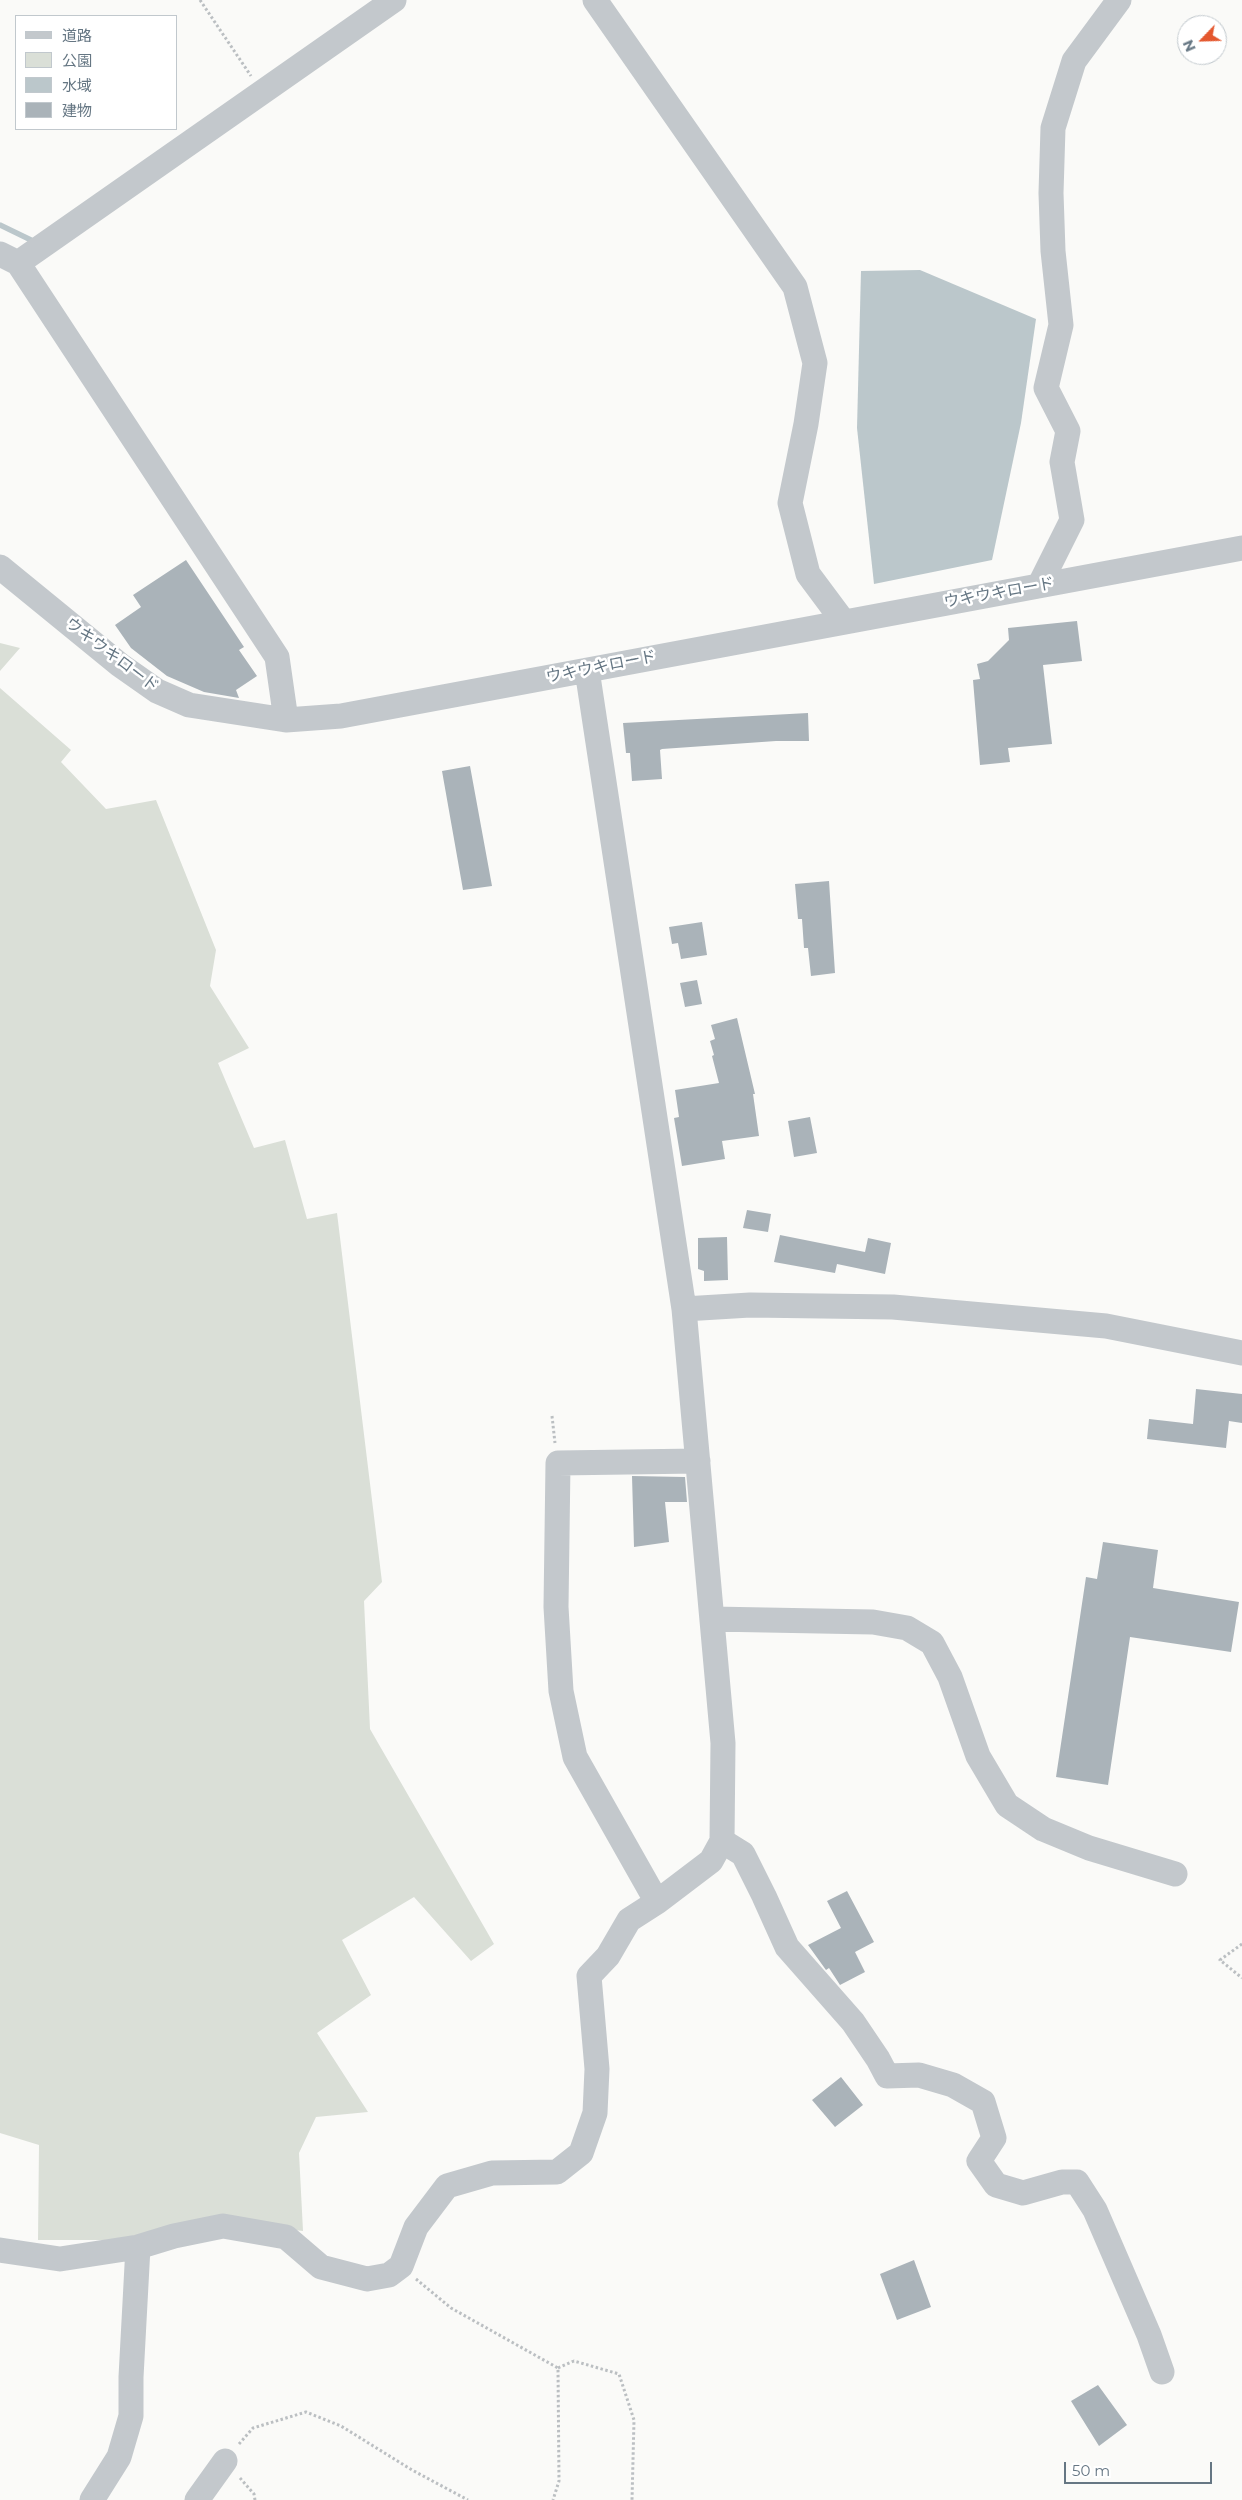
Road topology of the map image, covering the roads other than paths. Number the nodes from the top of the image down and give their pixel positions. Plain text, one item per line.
1 (394, 0) edge
2 (596, 0) edge
3 (1119, 0) edge
4 (9, 258) edge
5 (1242, 548) edge
6 (0, 567) edge
7 (1039, 586) junction
8 (843, 621) junction
9 (588, 670) junction
10 (286, 720) junction
11 (684, 1309) junction
12 (1242, 1353) edge
13 (698, 1461) junction
14 (712, 1618) junction
15 (722, 1841) junction
16 (1175, 1874) dead end
17 (657, 1902) junction
18 (138, 2248) junction
19 (0, 2250) edge
20 (1162, 2372) dead end
21 (225, 2461) road end
22 (92, 2500) edge
23 (197, 2500) edge

1 - 4 street
2 - 8 street
3 - 7 street
4 - 10 street
5 - 7 street, ウキウキロード
6 - 10 street, ウキウキロード
7 - 8 street, ウキウキロード
8 - 9 street, ウキウキロード
9 - 10 street, ウキウキロード
9 - 11 street
11 - 12 street
11 - 13 street
13 - 14 street
13 - 17 street
14 - 15 street
14 - 16 street
15 - 17 street
15 - 20 street
17 - 18 street
18 - 19 street
18 - 22 street
21 - 23 street

